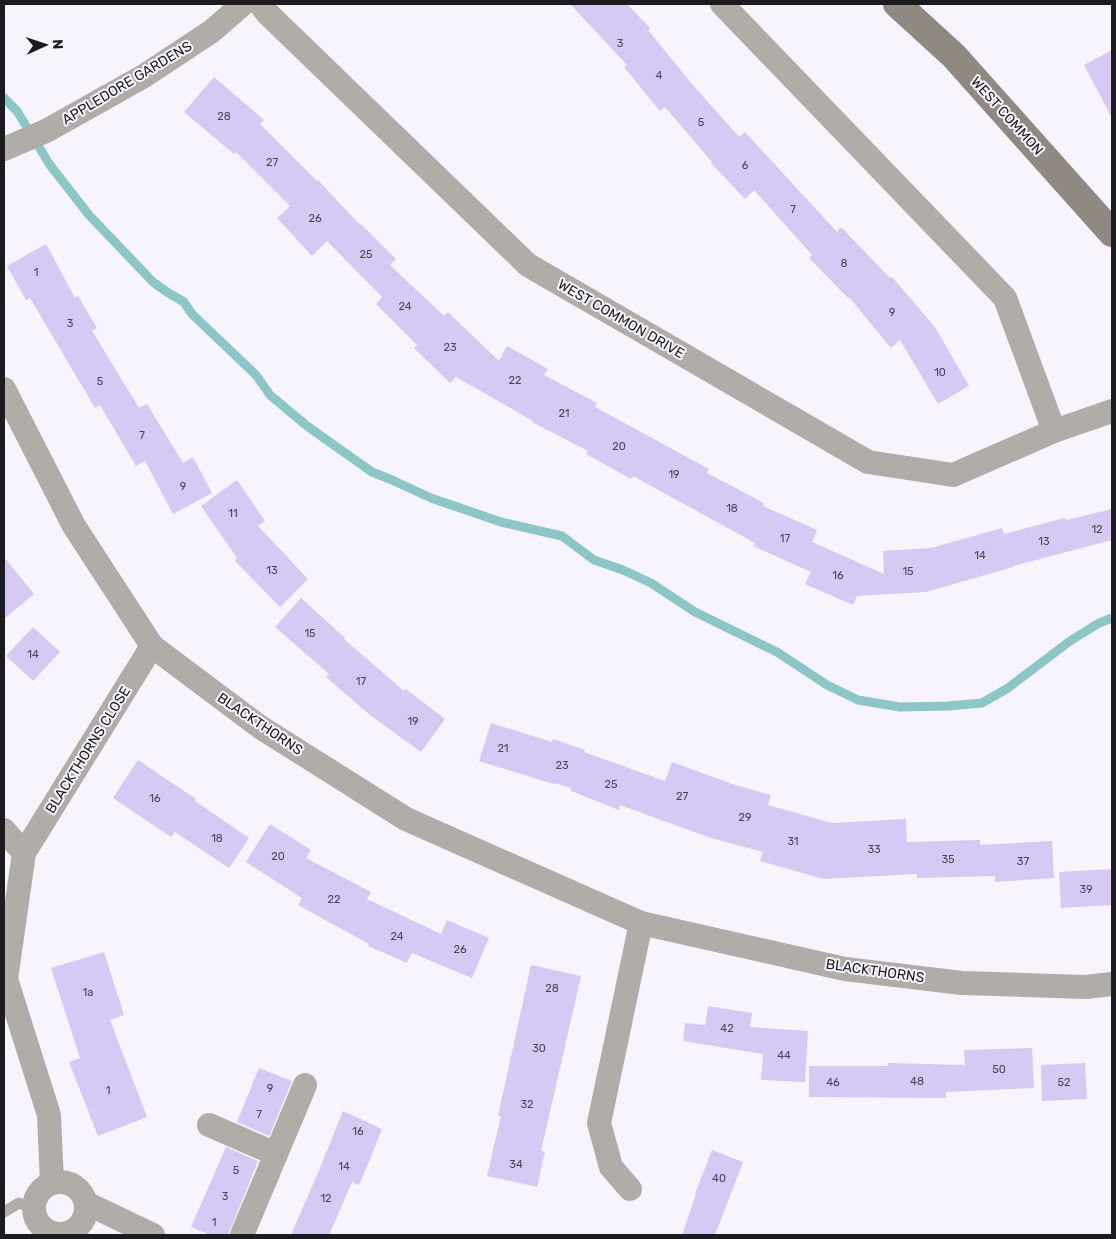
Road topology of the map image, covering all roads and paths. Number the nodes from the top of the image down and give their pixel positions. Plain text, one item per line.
1 (243, 4) edge
2 (260, 4) edge
3 (722, 4) edge
4 (897, 4) edge
5 (12, 146) edge
6 (1112, 233) edge
7 (4, 389) edge
8 (1112, 411) edge
9 (1054, 431) junction
10 (152, 646) junction
11 (4, 830) edge
12 (24, 853) junction
13 (641, 923) junction
14 (1112, 984) edge
15 (305, 1085) dead end
16 (209, 1125) dead end
17 (276, 1154) junction
18 (52, 1183) junction
19 (630, 1189) dead end
20 (86, 1203) junction
21 (34, 1209) junction
22 (4, 1212) edge
23 (153, 1235) edge
24 (242, 1235) edge

1 - 5 street, APPLEDORE GARDENS
2 - 9 street, WEST COMMON DRIVE
3 - 9 street
4 - 6 main road, WEST COMMON
7 - 10 street, BLACKTHORNS
8 - 9 street, WEST COMMON DRIVE
10 - 12 street, BLACKTHORNS CLOSE
10 - 13 street, BLACKTHORNS
11 - 12 street
12 - 18 street, BLACKTHORNS CLOSE
13 - 14 street, BLACKTHORNS
13 - 19 street
15 - 17 street
16 - 17 street
17 - 24 street
18 - 20 street
18 - 21 street
20 - 21 street
20 - 23 street
21 - 22 lane

